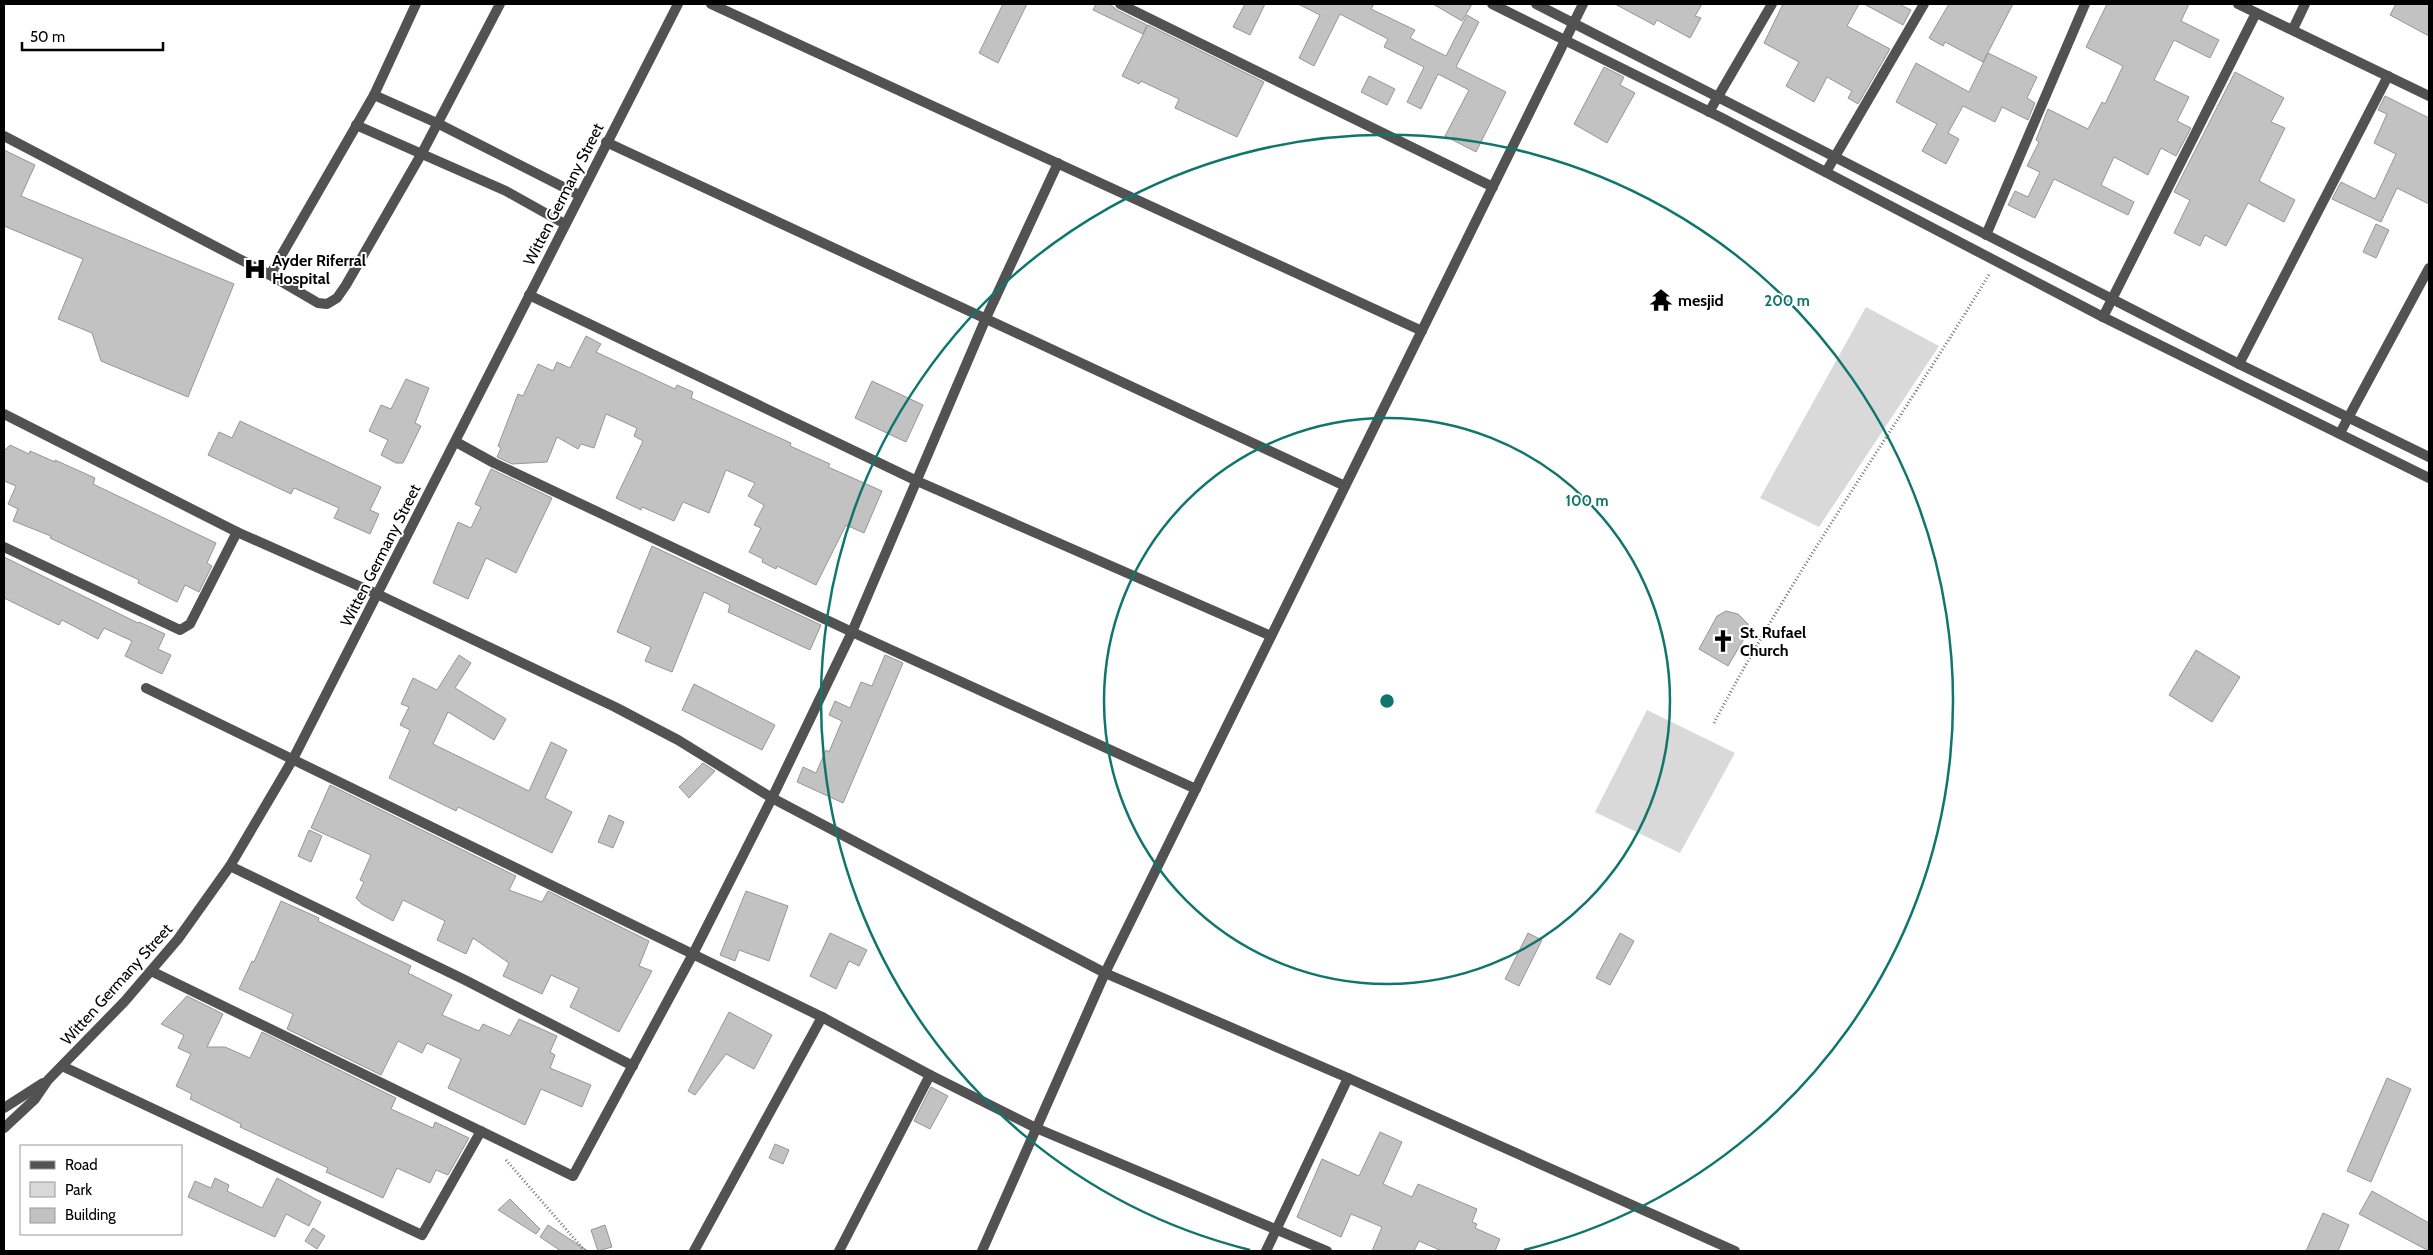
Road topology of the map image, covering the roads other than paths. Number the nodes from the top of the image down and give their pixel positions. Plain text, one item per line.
1 (416, 4) edge
2 (500, 4) edge
3 (678, 4) edge
4 (711, 4) edge
5 (1120, 4) edge
6 (1492, 4) edge
7 (1536, 4) edge
8 (1583, 4) edge
9 (1772, 4) edge
10 (1924, 4) edge
11 (2085, 4) edge
12 (2238, 4) edge
13 (2305, 4) edge
14 (2256, 13) junction
15 (1572, 24) junction
16 (2293, 29) junction
17 (1564, 41) junction
18 (2388, 76) junction
19 (374, 95) junction
20 (2429, 96) edge
21 (1717, 98) junction
22 (1710, 112) junction
23 (437, 123) junction
24 (356, 125) junction
25 (4, 136) edge
26 (606, 142) junction
27 (422, 153) junction
28 (1834, 157) junction
29 (1058, 163) junction
30 (1826, 172) junction
31 (1493, 187) junction
32 (579, 195) junction
33 (565, 224) junction
34 (1986, 235) junction
35 (2429, 268) edge
36 (270, 275) junction
37 (529, 295) junction
38 (2112, 299) junction
39 (2103, 317) junction
40 (986, 318) junction
41 (1422, 331) junction
42 (2239, 364) junction
43 (4, 414) edge
44 (2349, 419) junction
45 (2340, 433) junction
46 (456, 442) junction
47 (2429, 458) edge
48 (2429, 478) edge
49 (917, 481) junction
50 (1345, 486) junction
51 (237, 532) junction
52 (4, 547) edge
53 (377, 594) junction
54 (852, 632) junction
55 (1271, 636) junction
56 (146, 688) dead end
57 (293, 760) junction
58 (1196, 789) junction
59 (772, 798) junction
60 (230, 866) junction
61 (693, 954) junction
62 (151, 972) junction
63 (1105, 974) junction
64 (822, 1016) junction
65 (62, 1066) junction
66 (633, 1066) junction
67 (930, 1075) junction
68 (1348, 1078) junction
69 (48, 1080) junction
70 (4, 1108) edge
71 (4, 1128) edge
72 (1036, 1128) junction
73 (481, 1132) junction
74 (1276, 1228) junction
75 (694, 1251) edge
76 (839, 1251) edge
77 (982, 1251) edge
78 (1266, 1251) edge
79 (1327, 1251) edge
80 (1736, 1251) edge

1 - 19 street
2 - 23 street
3 - 26 street, Witten Germany Street
4 - 29 street
5 - 31 street
6 - 17 street
7 - 15 street
8 - 15 street
9 - 21 street
10 - 28 street
11 - 34 street
12 - 14 street
13 - 16 street
14 - 16 street
14 - 38 street
15 - 17 street
15 - 21 street
16 - 18 street
17 - 22 street
17 - 31 street
18 - 20 street
18 - 42 street
19 - 23 street
19 - 24 street
21 - 22 street
21 - 28 street
22 - 30 street
23 - 27 street
23 - 32 street
24 - 27 street
24 - 36 street
25 - 36 street
26 - 32 street, Witten Germany Street
26 - 40 street
27 - 33 street
27 - 36 street
28 - 30 street
28 - 34 street
29 - 40 street
29 - 41 street
30 - 39 street
31 - 41 street
32 - 33 street, Witten Germany Street
33 - 37 street, Witten Germany Street
34 - 38 street
35 - 44 street
37 - 46 street, Witten Germany Street
37 - 49 street
38 - 39 street
38 - 42 street
39 - 45 street
40 - 49 street
40 - 50 street
41 - 50 street
42 - 44 street
43 - 51 street
44 - 45 street
44 - 47 street
45 - 48 street
46 - 53 street, Witten Germany Street
46 - 54 street
49 - 54 street
49 - 55 street
50 - 55 street
51 - 52 street
51 - 53 street
53 - 57 street, Witten Germany Street
53 - 59 street
54 - 58 street
54 - 59 street
55 - 58 street
56 - 57 street
57 - 60 street, Witten Germany Street
57 - 61 street
58 - 63 street
59 - 61 street
59 - 63 street
60 - 62 street, Witten Germany Street
60 - 66 street
61 - 64 street
61 - 66 street
62 - 65 street, Witten Germany Street
62 - 73 street
63 - 68 street
63 - 72 street
64 - 67 street
64 - 75 street
65 - 69 street, Witten Germany Street
65 - 73 street
66 - 73 street
67 - 72 street
67 - 76 street
68 - 74 street
68 - 80 street
69 - 70 street
69 - 71 street
72 - 74 street
72 - 77 street
74 - 78 street
74 - 79 street

